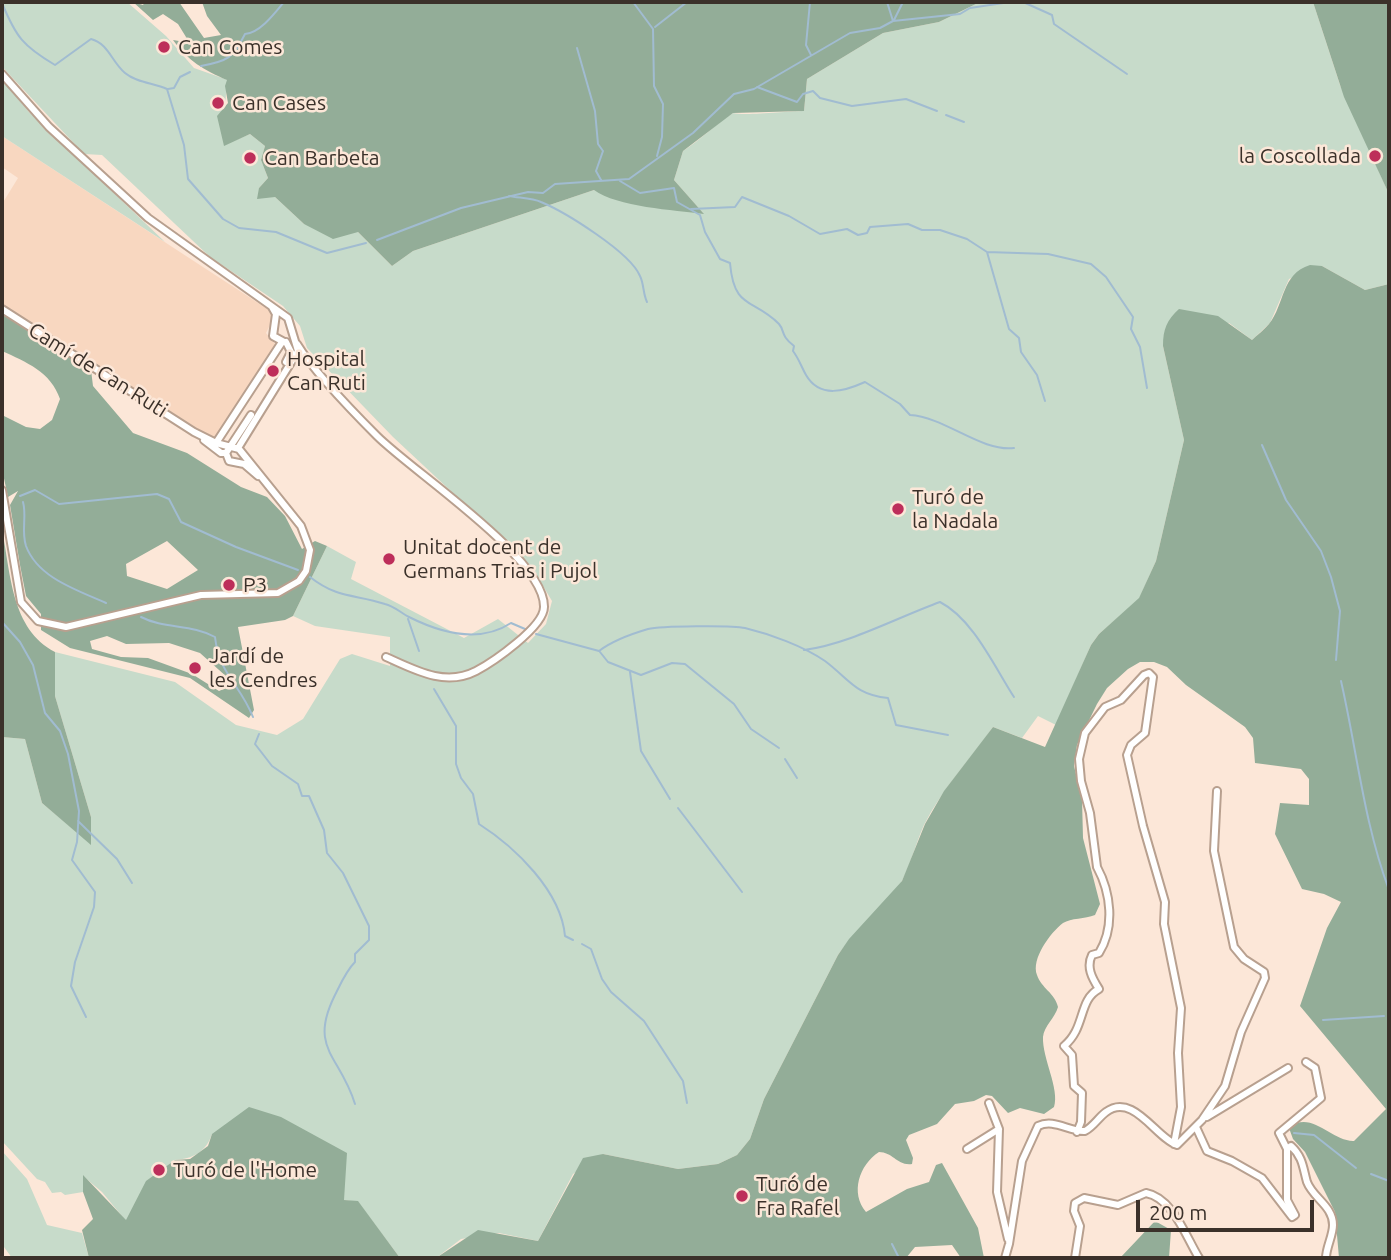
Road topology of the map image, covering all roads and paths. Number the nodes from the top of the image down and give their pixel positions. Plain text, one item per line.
1 (2, 75) edge
2 (270, 305) junction
3 (2, 309) edge
4 (273, 327) junction
5 (292, 329) junction
6 (286, 344) junction
7 (297, 347) junction
8 (194, 432) junction
9 (216, 443) junction
10 (235, 448) junction
11 (237, 461) junction
12 (268, 484) junction
13 (2, 490) edge
14 (386, 657) dead end
15 (1217, 791) dead end
16 (1306, 1062) dead end
17 (1289, 1068) dead end
18 (989, 1103) dead end
19 (1202, 1120) junction
20 (1196, 1127) junction
21 (999, 1129) junction
22 (1077, 1132) junction
23 (1174, 1144) junction
24 (967, 1149) dead end
25 (1287, 1149) junction
26 (1009, 1244) junction
27 (1004, 1258) edge
28 (1075, 1258) edge
29 (1199, 1258) edge
30 (1326, 1258) edge

1 - 2 street
2 - 4 street
2 - 5 street
3 - 8 street, Camí de Can Ruti
4 - 5 street
4 - 6 street
5 - 6 street
5 - 7 street
6 - 7 street
6 - 9 street
6 - 10 street
7 - 10 street
7 - 14 street
8 - 9 street, Camí de Can Ruti
8 - 10 street, Camí de Can Ruti
9 - 10 street, Camí de Can Ruti
10 - 11 street
10 - 11 street
10 - 12 street
11 - 12 street
12 - 13 street
15 - 19 street
16 - 25 street
17 - 19 street
18 - 21 street
19 - 20 street
20 - 23 street
20 - 25 street
21 - 24 street
21 - 26 street
22 - 23 street
22 - 23 street
22 - 26 street
25 - 30 street
26 - 27 street
28 - 29 street

